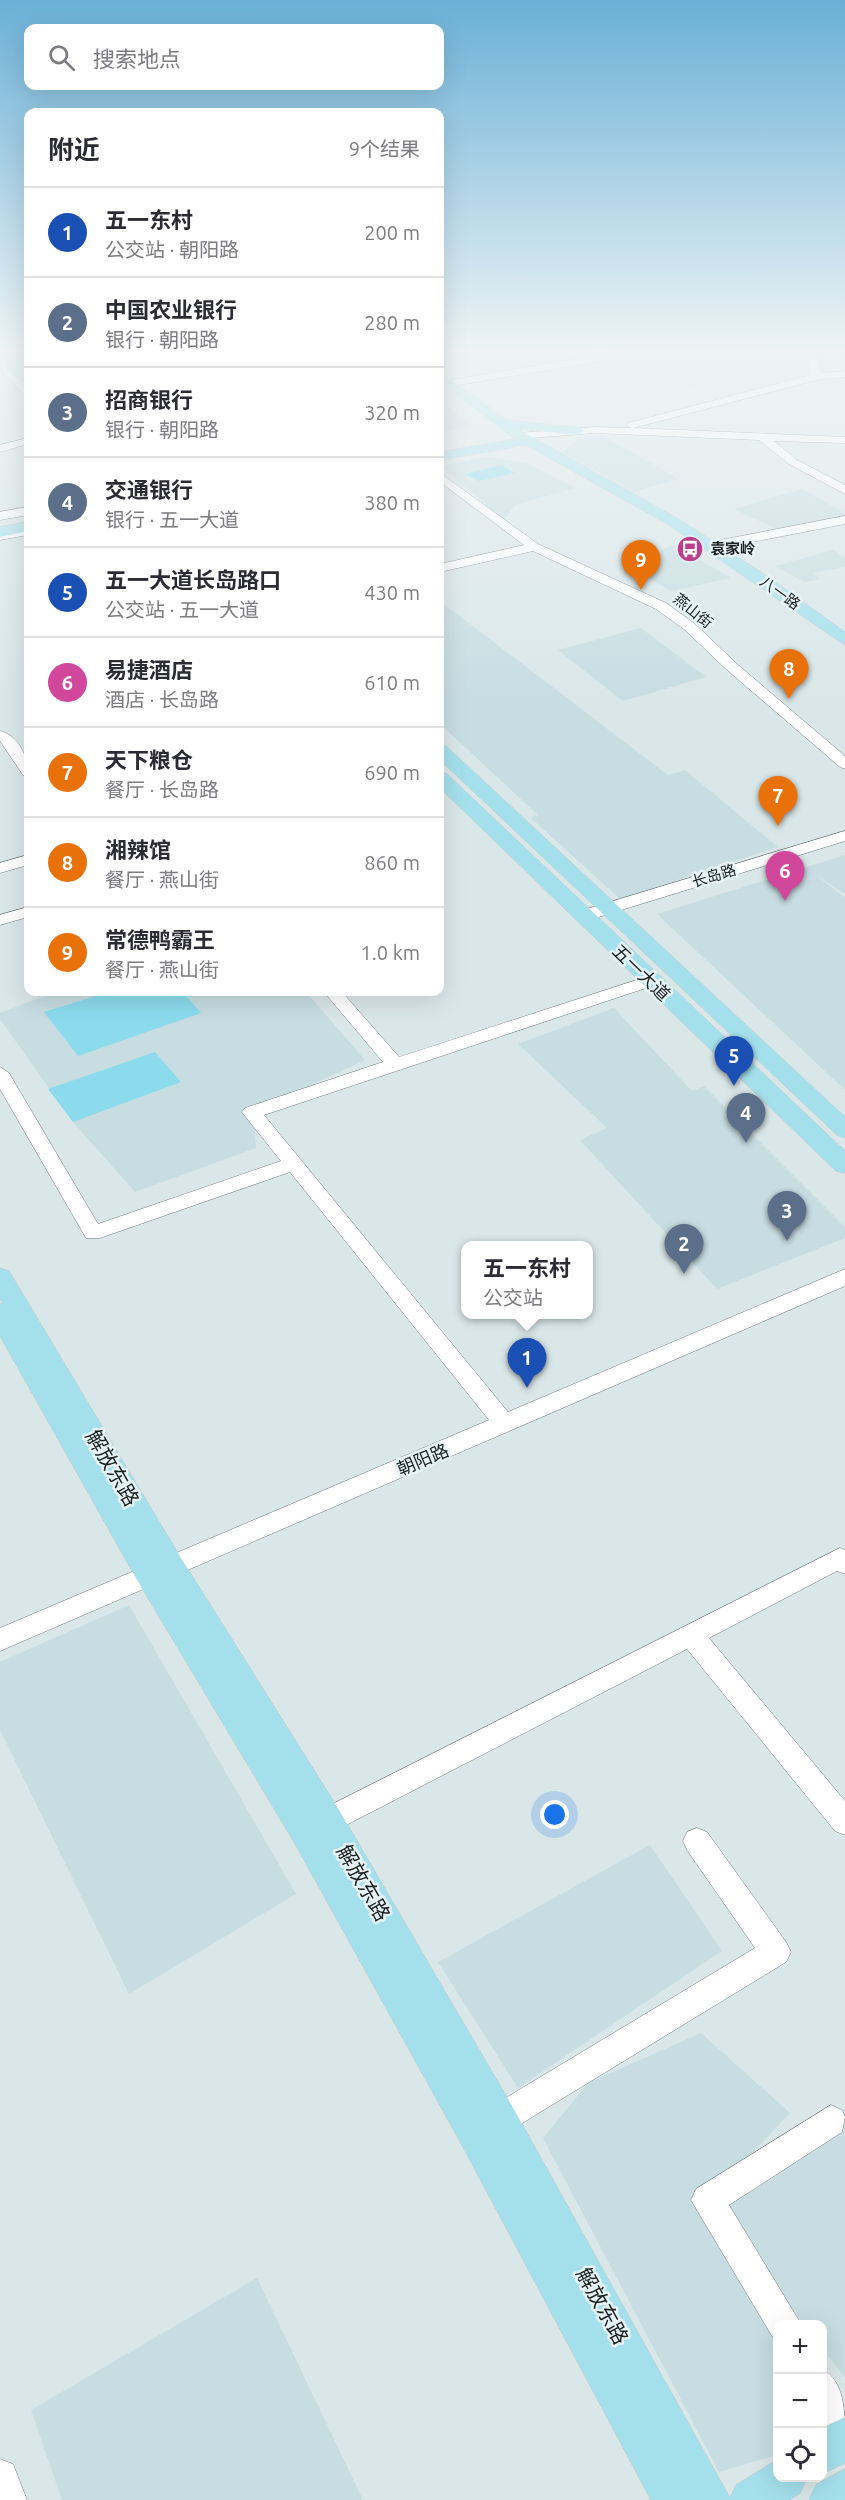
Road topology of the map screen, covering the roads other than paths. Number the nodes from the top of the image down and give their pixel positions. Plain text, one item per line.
1 (555, 467) edge
2 (575, 467) edge
3 (802, 467) edge
4 (444, 480) edge
5 (845, 490) edge
6 (845, 520) edge
7 (24, 522) edge
8 (0, 526) edge
9 (711, 546) junction
10 (534, 547) junction
11 (444, 567) edge
12 (845, 640) edge
13 (845, 655) edge
14 (0, 735) edge
15 (444, 755) edge
16 (845, 764) edge
17 (24, 766) edge
18 (444, 782) edge
19 (845, 836) edge
20 (24, 855) edge
21 (0, 861) edge
22 (24, 861) edge
23 (0, 868) edge
24 (608, 908) junction
25 (24, 913) edge
26 (583, 916) junction
27 (0, 920) edge
28 (649, 981) junction
29 (336, 996) edge
30 (395, 1065) junction
31 (0, 1073) edge
32 (845, 1130) edge
33 (294, 1163) junction
34 (845, 1166) edge
35 (845, 1268) edge
36 (0, 1277) edge
37 (845, 1277) edge
38 (0, 1313) edge
39 (500, 1418) junction
40 (845, 1564) edge
41 (158, 1568) junction
42 (0, 1630) edge
43 (691, 1635) junction
44 (0, 1640) edge
45 (845, 1822) edge
46 (317, 1826) junction
47 (697, 1841) dead end
48 (831, 2121) dead end
49 (488, 2126) junction
50 (781, 2320) edge
51 (827, 2394) edge
52 (845, 2422) edge
53 (845, 2438) edge
54 (827, 2449) edge
55 (0, 2477) edge
56 (779, 2482) edge
57 (845, 2491) edge
58 (9, 2500) edge
59 (675, 2500) edge
60 (709, 2500) edge
61 (751, 2500) edge
62 (831, 2500) edge

1 - 13 main road, 八一路
2 - 9 main road, 八一路
3 - 5 street
4 - 10 street, 燕山街
6 - 9 street
7 - 8 main road
9 - 12 main road, 八一路
10 - 11 street
10 - 16 street, 燕山街
14 - 17 street
15 - 24 main road, 五一大道
18 - 26 main road, 五一大道
19 - 24 street, 长岛路
20 - 21 street
22 - 23 street
24 - 26 street, 长岛路
24 - 32 main road, 五一大道
25 - 27 street
26 - 28 main road, 五一大道
28 - 30 street
28 - 34 main road, 五一大道
29 - 30 street
30 - 33 street
31 - 33 street
33 - 39 street
35 - 39 street, 朝阳路
36 - 41 main road, 解放东路
37 - 41 street, 朝阳路
38 - 41 main road, 解放东路
39 - 41 street, 朝阳路
40 - 43 street
41 - 42 street, 朝阳路
41 - 44 street, 朝阳路
41 - 46 main road, 解放东路
43 - 45 street
43 - 46 street
46 - 49 main road, 解放东路
47 - 49 street
48 - 50 street
49 - 59 main road, 解放东路
49 - 60 main road, 解放东路
51 - 52 street
53 - 54 main road
55 - 58 street
56 - 61 main road
57 - 62 main road

